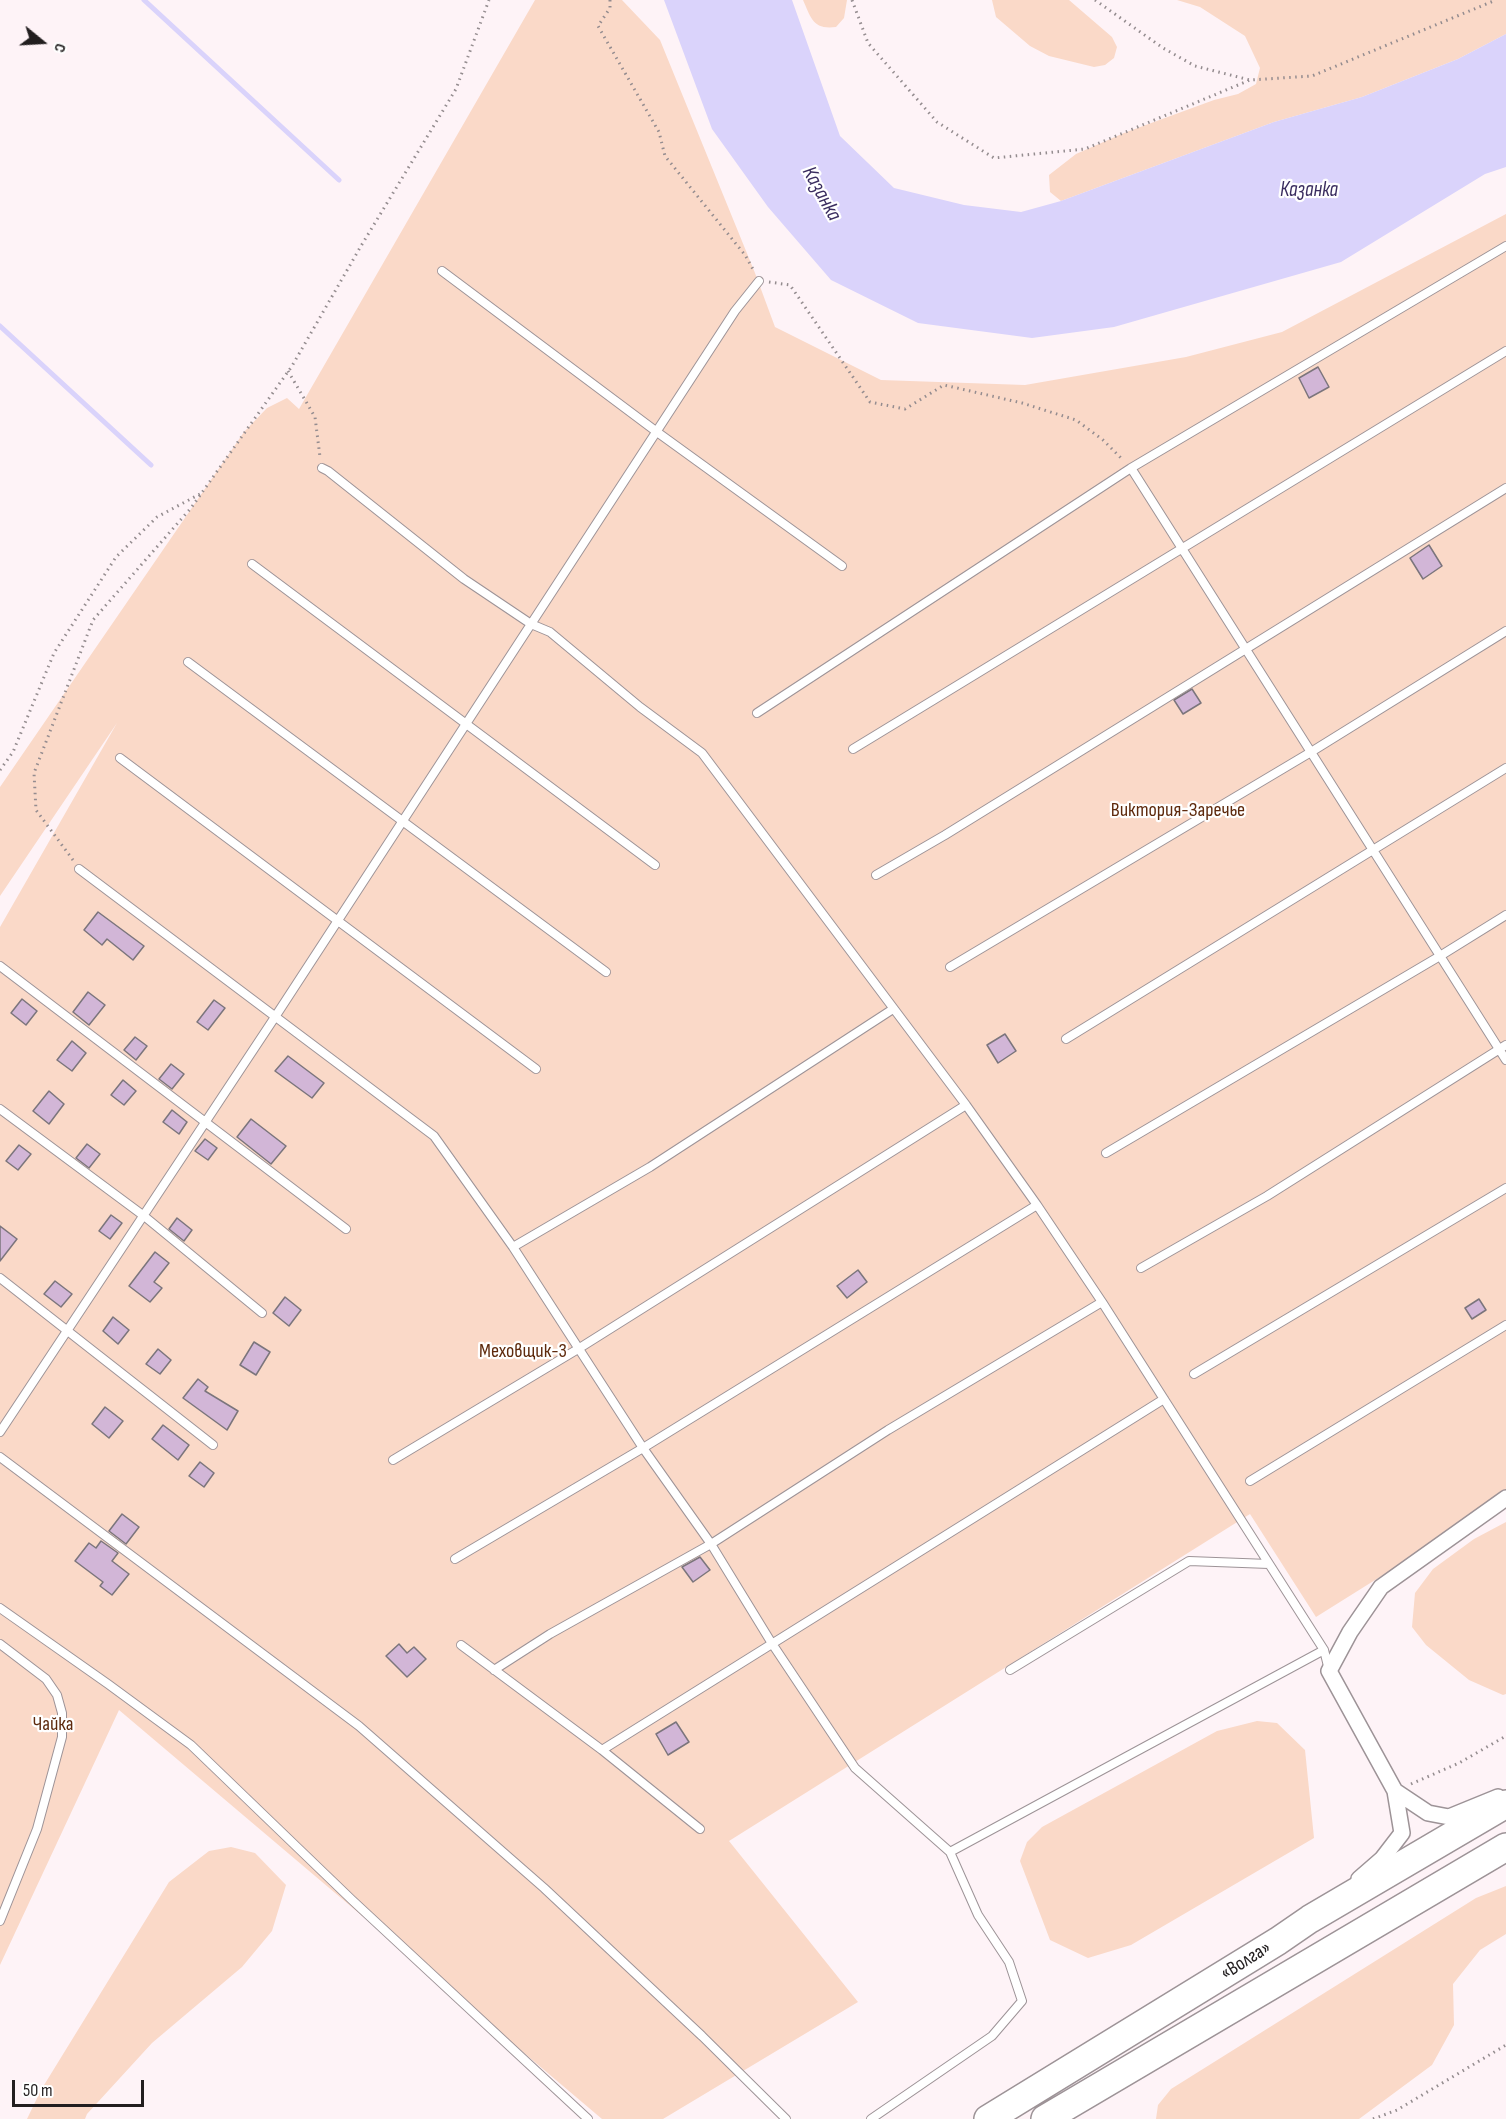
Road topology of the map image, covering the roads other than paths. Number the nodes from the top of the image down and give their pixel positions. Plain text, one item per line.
1 (1506, 246) edge
2 (442, 271) dead end
3 (759, 281) road end
4 (1506, 351) edge
5 (657, 432) junction
6 (322, 468) road end
7 (1131, 468) junction
8 (1506, 488) edge
9 (1182, 549) junction
10 (252, 564) dead end
11 (842, 566) dead end
12 (531, 624) junction
13 (1506, 631) edge
14 (1245, 648) junction
15 (188, 662) dead end
16 (758, 713) dead end
17 (466, 725) junction
18 (853, 749) dead end
19 (1311, 752) junction
20 (120, 758) dead end
21 (1506, 768) edge
22 (402, 822) junction
23 (1372, 849) junction
24 (655, 865) dead end
25 (79, 869) road end
26 (876, 875) dead end
27 (1506, 915) edge
28 (338, 922) junction
29 (1440, 956) junction
30 (0, 966) edge
31 (950, 967) dead end
32 (606, 972) dead end
33 (893, 1009) junction
34 (276, 1017) junction
35 (1066, 1039) dead end
36 (1503, 1047) edge
37 (1506, 1060) edge
38 (536, 1069) dead end
39 (966, 1105) junction
40 (0, 1109) edge
41 (206, 1122) junction
42 (1106, 1153) dead end
43 (1506, 1188) edge
44 (1037, 1205) junction
45 (144, 1216) junction
46 (346, 1229) dead end
47 (513, 1247) junction
48 (1141, 1268) dead end
49 (0, 1278) edge
50 (1102, 1302) junction
51 (262, 1313) dead end
52 (1506, 1325) edge
53 (68, 1330) junction
54 (578, 1349) junction
55 (1194, 1374) dead end
56 (1164, 1399) junction
57 (0, 1432) edge
58 (213, 1445) dead end
59 (643, 1448) junction
60 (0, 1457) edge
61 (393, 1460) dead end
62 (1250, 1481) dead end
63 (1506, 1498) edge
64 (711, 1544) junction
65 (455, 1559) dead end
66 (1269, 1564) junction
67 (0, 1608) edge
68 (771, 1642) junction
69 (0, 1644) edge
70 (460, 1645) dead end
71 (1324, 1650) junction
72 (494, 1670) junction
73 (1010, 1670) dead end
74 (1329, 1671) junction
75 (602, 1750) junction
76 (1395, 1791) junction
77 (1506, 1794) edge
78 (1506, 1804) edge
79 (700, 1829) dead end
80 (1506, 1847) edge
81 (950, 1852) junction
82 (1310, 1919) junction
83 (0, 1922) edge
84 (588, 2119) edge
85 (786, 2119) edge
86 (871, 2119) edge
87 (988, 2119) edge
88 (1045, 2119) edge

1 - 7 lane
2 - 5 lane
3 - 5 lane
4 - 9 lane
5 - 11 lane
5 - 12 lane
6 - 12 lane
7 - 9 lane
7 - 16 lane
8 - 14 lane
9 - 14 lane
9 - 18 lane
10 - 17 lane
12 - 17 lane
12 - 33 lane
13 - 19 lane
14 - 19 lane
14 - 26 lane
15 - 22 lane
17 - 22 lane
17 - 24 lane
19 - 23 lane
19 - 31 lane
20 - 28 lane
21 - 23 lane
22 - 28 lane
22 - 32 lane
23 - 29 lane
23 - 35 lane
25 - 34 lane
27 - 29 lane
28 - 34 lane
28 - 38 lane
29 - 36 lane
29 - 42 lane
30 - 41 lane
33 - 39 lane
33 - 47 lane
34 - 41 lane
34 - 47 lane
36 - 37 lane
36 - 48 lane
39 - 44 lane
39 - 54 lane
40 - 45 lane
41 - 45 lane
41 - 46 lane
43 - 55 lane
44 - 50 lane
44 - 59 lane
45 - 51 lane
45 - 53 lane
47 - 54 lane
49 - 53 lane
50 - 56 lane
50 - 64 lane
52 - 62 lane
53 - 57 lane
53 - 58 lane
54 - 59 lane
54 - 61 lane
56 - 66 lane
56 - 68 lane
59 - 64 lane
59 - 65 lane
60 - 85 lane
63 - 74 street
64 - 68 lane
64 - 72 lane
66 - 71 lane
66 - 73 lane
67 - 84 lane
68 - 75 lane
68 - 81 lane
69 - 83 lane
70 - 72 lane
71 - 74 lane
71 - 81 lane
72 - 75 lane
74 - 76 street
75 - 79 lane
76 - 77 street
76 - 82 street
78 - 82 highway, «Волга»
80 - 88 highway, «Волга»
81 - 86 lane
82 - 87 highway, «Волга»

